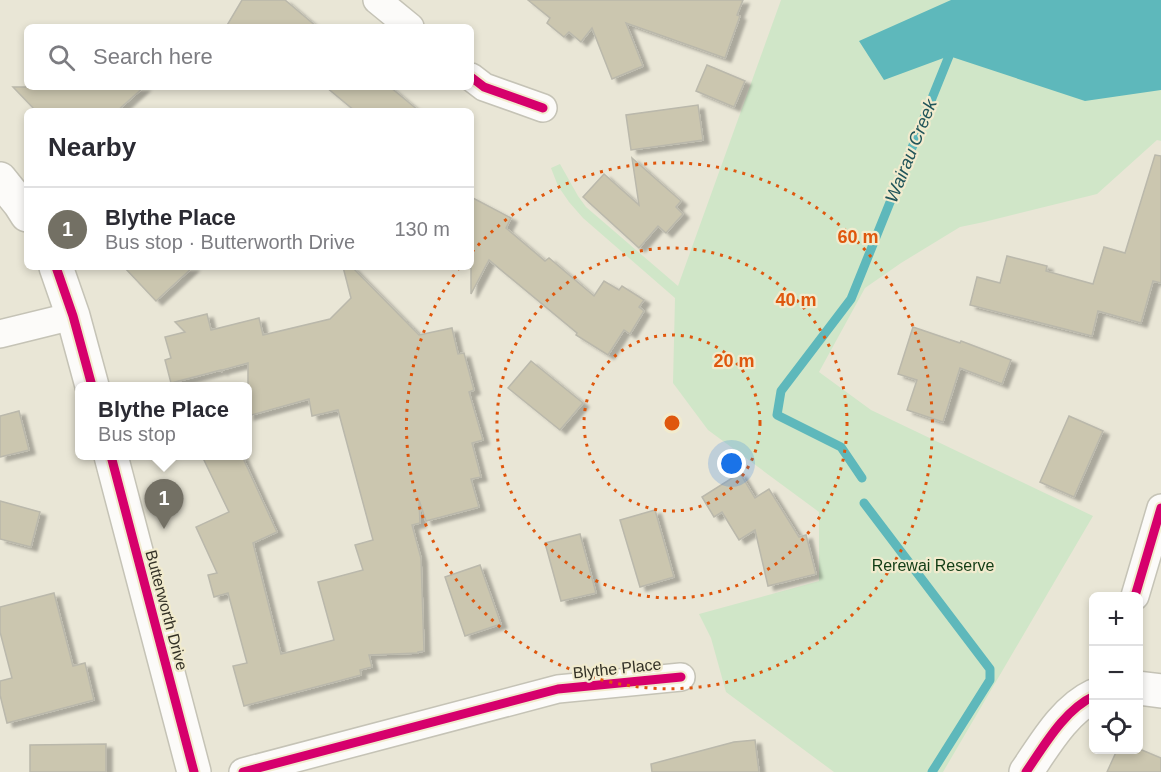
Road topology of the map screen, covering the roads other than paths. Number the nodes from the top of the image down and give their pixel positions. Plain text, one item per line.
1 (377, 0) edge
2 (406, 24) edge
3 (474, 79) edge
4 (543, 108) dead end
5 (0, 179) edge
6 (24, 210) edge
7 (57, 270) edge
8 (73, 316) junction
9 (0, 334) edge
10 (91, 382) edge
11 (112, 460) edge
12 (1161, 508) edge
13 (1136, 592) edge
14 (681, 677) dead end
15 (1143, 689) edge
16 (1161, 691) edge
17 (1089, 698) edge
18 (194, 772) edge
19 (243, 772) edge
20 (1026, 772) edge

1 - 2 street
3 - 4 street
5 - 6 street
7 - 8 street
8 - 9 street
8 - 10 street
11 - 18 street, Butterworth Drive
12 - 13 street
14 - 19 street, Blythe Place
15 - 16 street
17 - 20 street

